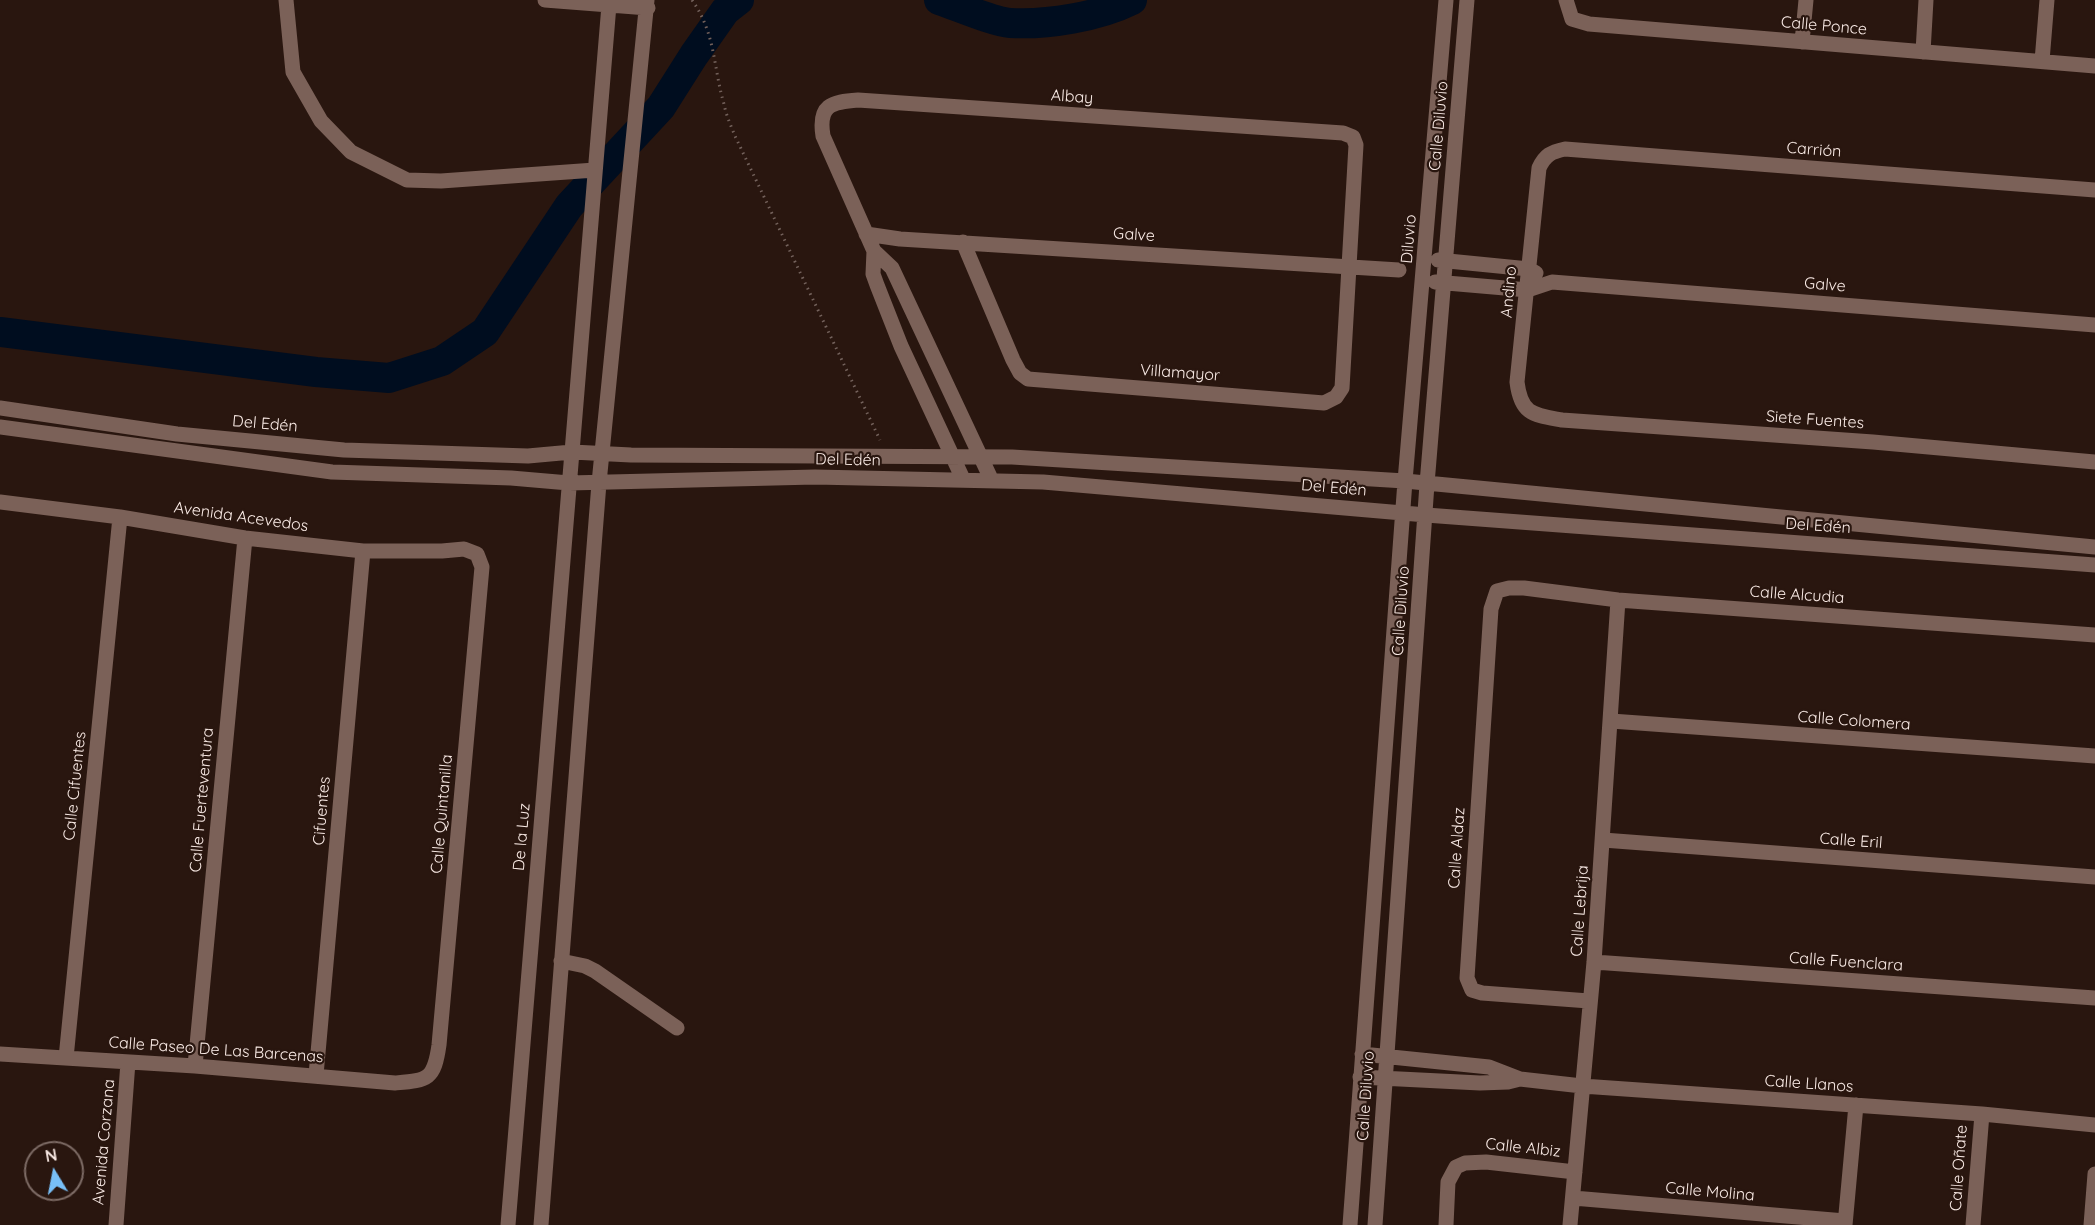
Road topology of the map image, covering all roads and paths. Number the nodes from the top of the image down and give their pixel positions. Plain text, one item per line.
1 (286, 0) edge
2 (545, 0) edge
3 (692, 0) edge
4 (1446, 0) edge
5 (1467, 0) edge
6 (1566, 0) edge
7 (1806, 0) edge
8 (1926, 0) edge
9 (2047, 0) edge
10 (610, 2) edge
11 (648, 4) edge
12 (1802, 42) junction
13 (1923, 52) junction
14 (2042, 61) junction
15 (2095, 66) edge
16 (1539, 168) joint
17 (595, 170) junction
18 (2095, 190) edge
19 (866, 234) junction
20 (963, 242) junction
21 (874, 251) junction
22 (1425, 259) junction
23 (1349, 261) junction
24 (1446, 261) junction
25 (1529, 269) junction
26 (1399, 270) dead end
27 (1423, 281) junction
28 (1552, 282) junction
29 (1444, 283) junction
30 (1528, 290) junction
31 (2095, 325) edge
32 (0, 408) edge
33 (1532, 415) joint
34 (0, 427) edge
35 (572, 452) junction
36 (601, 454) junction
37 (888, 456) junction
38 (952, 457) junction
39 (981, 457) junction
40 (2095, 462) edge
41 (963, 479) junction
42 (992, 480) junction
43 (1405, 481) junction
44 (569, 483) junction
45 (599, 483) junction
46 (1427, 484) junction
47 (0, 502) edge
48 (1404, 512) junction
49 (1426, 515) junction
50 (120, 517) junction
51 (245, 538) junction
52 (2095, 547) edge
53 (363, 551) junction
54 (477, 554) joint
55 (2095, 565) edge
56 (1497, 591) joint
57 (1618, 600) junction
58 (2095, 635) edge
59 (1611, 721) junction
60 (2095, 756) edge
61 (1603, 840) junction
62 (2095, 877) edge
63 (561, 961) junction
64 (1594, 962) junction
65 (2095, 998) edge
66 (1589, 1001) junction
67 (677, 1028) dead end
68 (0, 1054) edge
69 (1362, 1054) junction
70 (1386, 1057) junction
71 (66, 1058) junction
72 (129, 1062) junction
73 (195, 1066) junction
74 (316, 1075) junction
75 (429, 1076) joint
76 (1360, 1077) junction
77 (1385, 1079) junction
78 (1520, 1079) junction
79 (1582, 1086) junction
80 (1856, 1105) junction
81 (1982, 1114) junction
82 (2095, 1125) edge
83 (1575, 1172) junction
84 (2095, 1174) edge
85 (1573, 1198) junction
86 (1845, 1223) edge
87 (116, 1225) edge
88 (508, 1225) edge
89 (540, 1225) edge
90 (1350, 1225) edge
91 (1374, 1225) edge
92 (1446, 1225) edge
93 (1570, 1225) edge
94 (1973, 1225) edge
95 (2091, 1225) edge

1 - 17 street
2 - 10 street
3 - 37 path
4 - 22 street, Diluvio
5 - 24 street, Calle Diluvio
6 - 12 street, Calle Ponce
7 - 12 street
8 - 13 street
9 - 14 street
10 - 11 street
10 - 17 street, De la Luz
11 - 36 street
12 - 13 street, Calle Ponce
13 - 14 street, Calle Ponce
14 - 15 street, Calle Ponce
16 - 18 street, Carrión
16 - 25 street, Andino
17 - 35 street, De la Luz
19 - 20 street, Galve
19 - 21 street, Albay
19 - 23 street, Albay
20 - 23 street, Galve
20 - 23 street, Villamayor
21 - 38 street, Albay
21 - 39 street, Albay
22 - 24 street
22 - 27 street, Diluvio
23 - 26 street, Galve
24 - 25 street
24 - 29 street, Calle Diluvio
25 - 28 street
25 - 30 street, Andino
27 - 29 street
27 - 43 street, Diluvio
28 - 30 street
28 - 31 street, Galve
29 - 30 street
29 - 46 street, Calle Diluvio
30 - 33 street, Andino
32 - 35 street, Del Edén
33 - 40 street, Siete Fuentes
34 - 44 street, Del Edén
35 - 36 street, Del Edén
35 - 44 street, De la Luz
36 - 37 street, Del Edén
36 - 45 street
37 - 38 street, Del Edén
38 - 39 street, Del Edén
38 - 41 street, Albay
39 - 42 street, Albay
39 - 43 street, Del Edén
41 - 42 street, Del Edén
41 - 45 street, Del Edén
42 - 48 street, Del Edén
43 - 46 street, Del Edén
43 - 48 street, Diluvio
44 - 45 street, Del Edén
44 - 88 street, De la Luz
45 - 63 street
46 - 49 street, Calle Diluvio
46 - 52 street, Del Edén
47 - 50 street, Avenida Acevedos
48 - 49 street, Del Edén
48 - 69 street, Diluvio
49 - 55 street, Del Edén
49 - 70 street, Calle Diluvio
50 - 51 street, Avenida Acevedos
50 - 71 street, Calle Cifuentes
51 - 53 street, Avenida Acevedos
51 - 73 street, Calle Fuerteventura
53 - 54 street, Avenida Acevedos
53 - 74 street, Cifuentes
54 - 75 street, Calle Quintanilla
56 - 57 street, Calle Alcudia
56 - 66 street, Calle Aldaz
57 - 58 street, Calle Alcudia
57 - 59 street, Calle Lebrija
59 - 60 street, Calle Colomera
59 - 61 street, Calle Lebrija
61 - 62 street, Calle Eril
61 - 64 street, Calle Lebrija
63 - 67 street
63 - 89 street
64 - 65 street, Calle Fuenclara
64 - 66 street, Calle Lebrija
66 - 79 street, Calle Lebrija
68 - 71 street, Calle Paseo De Las Barcenas
69 - 70 street
69 - 76 street, Diluvio
70 - 77 street, Calle Diluvio
70 - 78 street
71 - 72 street, Calle Paseo De Las Barcenas
72 - 73 street, Calle Paseo De Las Barcenas
72 - 87 street, Avenida Corzana
73 - 74 street, Calle Paseo De Las Barcenas
74 - 75 street, Calle Paseo De Las Barcenas
76 - 77 street
76 - 90 street, Diluvio
77 - 78 street
77 - 91 street, Calle Diluvio
78 - 79 street, Calle Llanos
79 - 80 street, Calle Llanos
79 - 83 street, Calle Lebrija
80 - 81 street, Calle Llanos
80 - 86 street
81 - 82 street, Calle Llanos
81 - 94 street, Calle Oñate
83 - 85 street, Calle Lebrija
83 - 92 street, Calle Albiz
84 - 95 street
85 - 86 street, Calle Molina
85 - 93 street, Calle Lebrija

